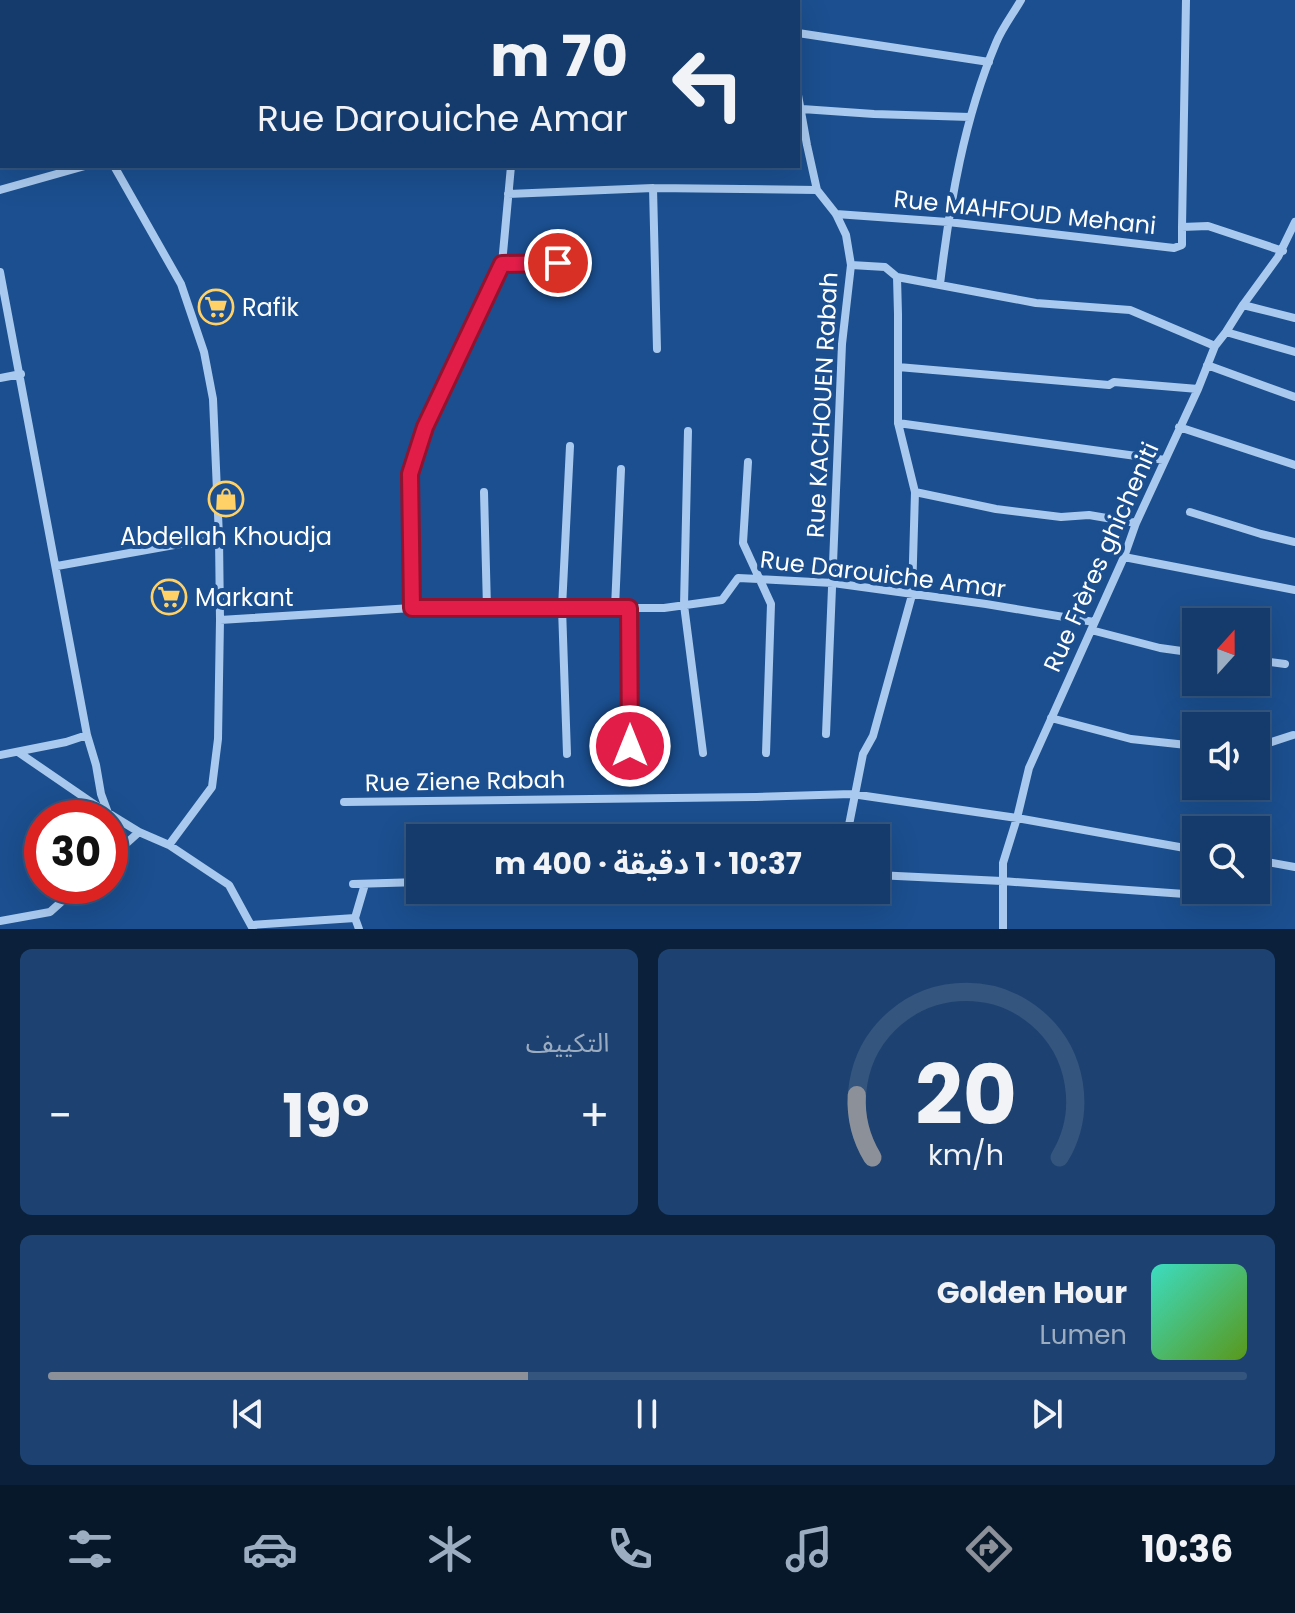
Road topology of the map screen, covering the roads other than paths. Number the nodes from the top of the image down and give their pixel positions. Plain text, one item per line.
1 (1021, 0) edge
2 (1186, 0) edge
3 (800, 33) edge
4 (989, 62) junction
5 (800, 102) edge
6 (802, 109) junction
7 (970, 117) junction
8 (78, 168) edge
9 (115, 168) edge
10 (511, 168) edge
11 (653, 188) junction
12 (0, 190) edge
13 (817, 190) junction
14 (508, 194) junction
15 (836, 214) junction
16 (948, 222) junction
17 (1295, 222) edge
18 (1182, 227) junction
19 (1283, 251) junction
20 (586, 263) dead end
21 (502, 264) junction
22 (851, 265) junction
23 (0, 272) edge
24 (897, 277) junction
25 (940, 284) junction
26 (1243, 305) junction
27 (1295, 318) edge
28 (1226, 332) junction
29 (1215, 346) junction
30 (657, 349) dead end
31 (1295, 352) edge
32 (1207, 365) junction
33 (898, 367) junction
34 (21, 374) junction
35 (0, 378) edge
36 (1198, 389) junction
37 (1295, 397) edge
38 (898, 423) junction
39 (1179, 427) junction
40 (688, 431) dead end
41 (570, 446) dead end
42 (1165, 460) junction
43 (748, 462) dead end
44 (1295, 465) edge
45 (621, 469) dead end
46 (484, 492) dead end
47 (915, 492) junction
48 (1190, 512) dead end
49 (1136, 523) junction
50 (219, 537) junction
51 (1295, 542) edge
52 (1124, 557) junction
53 (57, 566) junction
54 (760, 579) junction
55 (833, 583) junction
56 (1295, 590) edge
57 (912, 595) junction
58 (684, 605) junction
59 (412, 608) junction
60 (487, 608) junction
61 (562, 608) junction
62 (615, 608) junction
63 (629, 608) junction
64 (220, 620) junction
65 (1092, 626) junction
66 (1182, 651) edge
67 (1270, 662) edge
68 (1285, 664) dead end
69 (1051, 718) junction
70 (826, 734) dead end
71 (87, 735) junction
72 (1293, 735) edge
73 (1270, 742) edge
74 (1182, 744) edge
75 (630, 746) dead end
76 (18, 752) junction
77 (703, 753) dead end
78 (766, 753) dead end
79 (567, 754) dead end
80 (0, 755) edge
81 (855, 795) junction
82 (89, 800) edge
83 (103, 800) edge
84 (344, 802) dead end
85 (1017, 818) junction
86 (849, 824) edge
87 (128, 825) edge
88 (139, 832) junction
89 (128, 842) edge
90 (169, 845) junction
91 (1182, 847) edge
92 (1270, 863) edge
93 (1295, 867) edge
94 (890, 876) edge
95 (1002, 881) junction
96 (406, 883) edge
97 (353, 884) dead end
98 (365, 884) junction
99 (1182, 894) edge
100 (59, 904) edge
101 (355, 918) junction
102 (0, 921) edge
103 (252, 927) edge
104 (359, 929) edge
105 (1003, 929) edge

1 - 4 street
2 - 18 street
3 - 4 street
4 - 7 street
5 - 6 street, Rue KACHOUEN Rabah
6 - 7 street
6 - 13 street, Rue KACHOUEN Rabah
7 - 16 street
8 - 12 street
9 - 50 street
10 - 14 street
11 - 13 street
11 - 14 street
11 - 30 street
13 - 15 street, Rue KACHOUEN Rabah
14 - 21 street
15 - 16 street, Rue MAHFOUD Mehani
15 - 22 street, Rue KACHOUEN Rabah
16 - 18 street, Rue MAHFOUD Mehani
16 - 25 street
17 - 19 street, Rue Frères ghicheniti
18 - 19 street, Rue MAHFOUD Mehani
19 - 26 street, Rue Frères ghicheniti
20 - 21 street
21 - 59 street
22 - 24 street
22 - 55 street, Rue KACHOUEN Rabah
23 - 34 street
24 - 25 street
24 - 33 street
25 - 29 street
26 - 27 street
26 - 28 street, Rue Frères ghicheniti
28 - 29 street, Rue Frères ghicheniti
28 - 31 street
29 - 32 street, Rue Frères ghicheniti
32 - 36 street, Rue Frères ghicheniti
32 - 37 street
33 - 36 street
33 - 38 street
34 - 35 street
34 - 53 street
36 - 39 street, Rue Frères ghicheniti
38 - 42 street
38 - 47 street
39 - 42 street, Rue Frères ghicheniti
39 - 44 street
40 - 58 street
41 - 61 street
42 - 49 street, Rue Frères ghicheniti
43 - 54 street
45 - 62 street
46 - 60 street
47 - 49 street
47 - 57 street
48 - 51 street
49 - 52 street, Rue Frères ghicheniti
50 - 53 street
50 - 64 street
52 - 56 street
52 - 65 street, Rue Frères ghicheniti
53 - 71 street
54 - 55 street, Rue Darouiche Amar
54 - 58 street, Rue Darouiche Amar
54 - 78 street
55 - 57 street, Rue Darouiche Amar
55 - 70 street, Rue KACHOUEN Rabah
57 - 65 street, Rue Darouiche Amar
57 - 81 street
58 - 63 street, Rue Darouiche Amar
58 - 77 street
59 - 60 street, Rue Darouiche Amar
59 - 64 street, Rue Darouiche Amar
60 - 61 street, Rue Darouiche Amar
61 - 62 street, Rue Darouiche Amar
61 - 79 street
62 - 63 street, Rue Darouiche Amar
63 - 75 street
64 - 90 street
65 - 66 street, Rue Darouiche Amar
65 - 69 street, Rue Frères ghicheniti
67 - 68 street
69 - 74 street
69 - 85 street, Rue Frères ghicheniti
71 - 76 street
71 - 83 street
72 - 73 street
76 - 80 street
76 - 82 street
81 - 84 street, Rue Ziene Rabah
81 - 85 street, Rue Ziene Rabah
81 - 86 street
85 - 91 street, Rue Ziene Rabah
85 - 95 street, Rue Frères ghicheniti
87 - 88 street
88 - 89 street
88 - 90 street
90 - 103 street
92 - 93 street
94 - 95 street
95 - 99 street
95 - 105 street, Rue Frères ghicheniti
96 - 98 street
97 - 98 street
98 - 101 street
100 - 102 street
101 - 103 street
101 - 104 street

